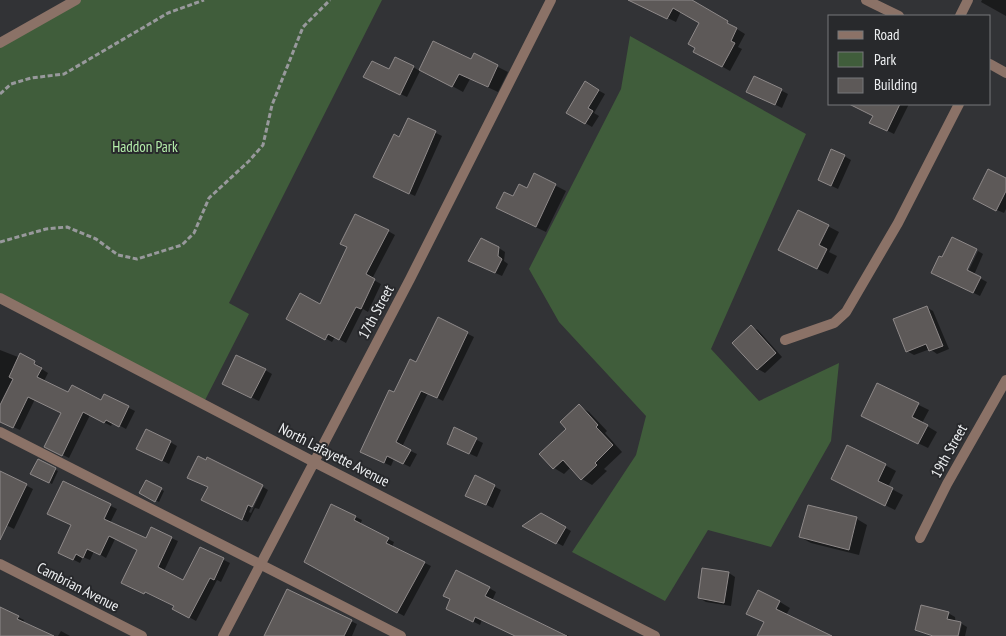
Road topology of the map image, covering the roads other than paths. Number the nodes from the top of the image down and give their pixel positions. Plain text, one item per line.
1 (76, 0) edge
2 (551, 0) edge
3 (866, 0) edge
4 (968, 0) edge
5 (897, 15) edge
6 (960, 15) edge
7 (0, 43) edge
8 (991, 65) edge
9 (1006, 73) edge
10 (958, 105) edge
11 (0, 298) edge
12 (785, 340) dead end
13 (1006, 380) edge
14 (0, 432) edge
15 (314, 462) junction
16 (920, 538) dead end
17 (0, 564) edge
18 (260, 565) junction
19 (142, 636) edge
20 (223, 636) edge
21 (401, 636) edge
22 (655, 636) edge

1 - 7 street
2 - 15 street, 17th Street
3 - 5 street
4 - 6 street
8 - 9 street
10 - 12 street
11 - 15 street, North Lafayette Avenue
13 - 16 street, 19th Street
14 - 18 street
15 - 18 street, 17th Street
15 - 22 street, North Lafayette Avenue
17 - 19 street, Cambrian Avenue
18 - 20 street, 17th Street
18 - 21 street

